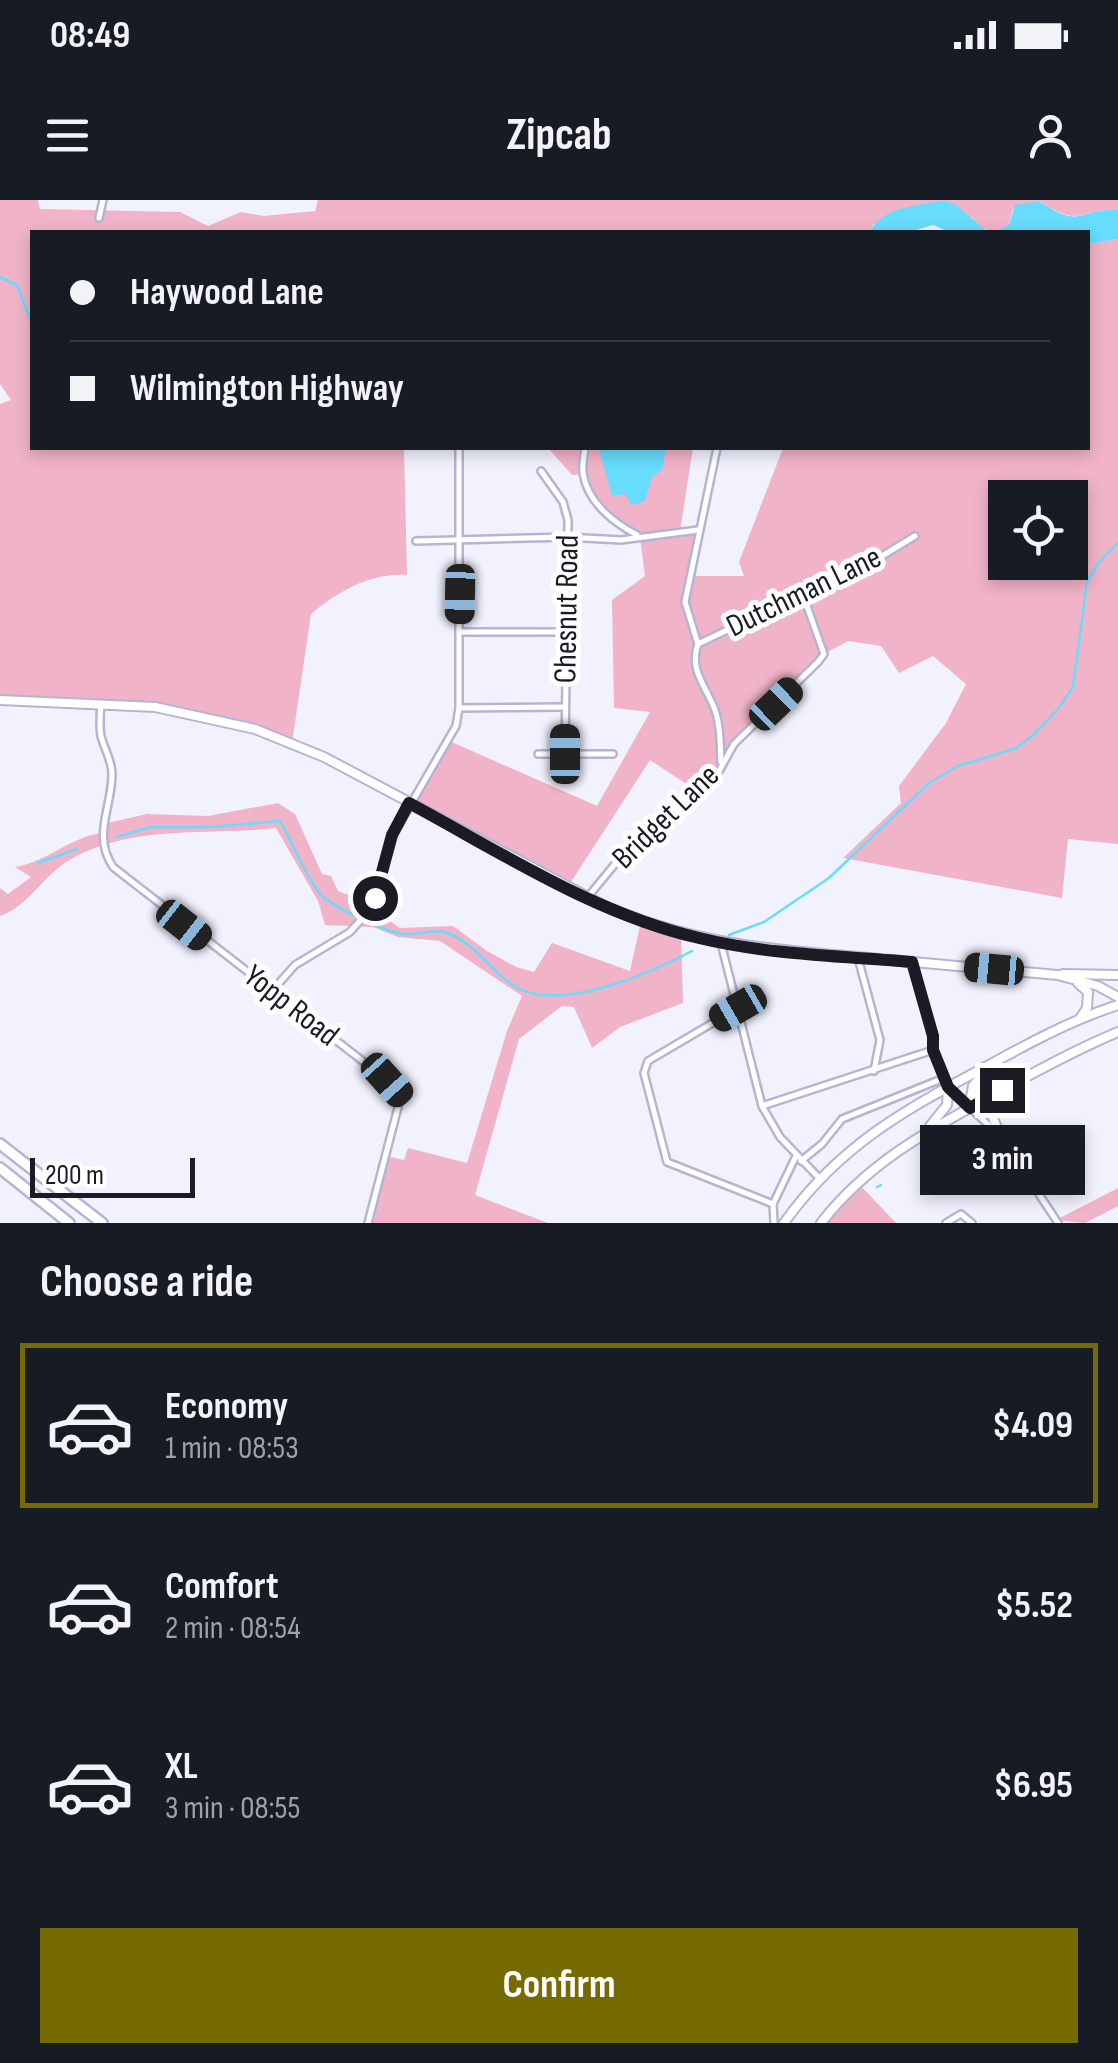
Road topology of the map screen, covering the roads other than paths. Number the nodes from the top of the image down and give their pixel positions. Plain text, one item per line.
1 (102, 200) edge
2 (99, 218) dead end
3 (458, 450) edge
4 (585, 450) edge
5 (717, 450) edge
6 (541, 471) dead end
7 (698, 530) junction
8 (915, 536) dead end
9 (566, 537) junction
10 (640, 537) junction
11 (460, 539) junction
12 (416, 541) dead end
13 (802, 592) junction
14 (459, 632) junction
15 (567, 632) junction
16 (698, 644) junction
17 (0, 700) edge
18 (101, 704) junction
19 (459, 708) junction
20 (565, 708) junction
21 (538, 754) dead end
22 (565, 754) junction
23 (613, 754) dead end
24 (721, 765) junction
25 (409, 803) junction
26 (587, 898) junction
27 (721, 943) junction
28 (858, 958) junction
29 (912, 962) junction
30 (1058, 975) junction
31 (1115, 977) edge
32 (271, 992) junction
33 (1118, 996) edge
34 (1118, 1005) edge
35 (738, 1008) junction
36 (1078, 1021) junction
37 (1116, 1031) edge
38 (933, 1050) junction
39 (1002, 1058) junction
40 (874, 1071) junction
41 (946, 1082) junction
42 (1002, 1090) junction
43 (762, 1106) junction
44 (970, 1108) junction
45 (915, 1138) junction
46 (1006, 1143) junction
47 (0, 1144) edge
48 (798, 1158) junction
49 (0, 1168) edge
50 (820, 1178) junction
51 (772, 1204) junction
52 (1056, 1222) edge
53 (69, 1223) edge
54 (102, 1223) edge
55 (368, 1223) edge
56 (774, 1223) edge
57 (784, 1223) edge
58 (821, 1223) edge
59 (946, 1223) edge
60 (972, 1223) edge

1 - 2 street
3 - 11 street
4 - 10 street
5 - 7 street
6 - 9 street, Chesnut Road
7 - 10 street
7 - 16 street
8 - 13 street, Dutchman Lane
9 - 10 street
9 - 11 street
9 - 15 street, Chesnut Road
11 - 12 street
11 - 14 street
13 - 16 street, Dutchman Lane
13 - 24 street, Bridget Lane
14 - 15 street
14 - 19 street
15 - 20 street, Chesnut Road
16 - 24 street, Dutchman Lane
17 - 18 main road
18 - 25 main road
18 - 32 street, Yopp Road
19 - 20 street
19 - 25 street
20 - 22 street, Chesnut Road
21 - 22 street
22 - 23 street
24 - 26 street, Bridget Lane
25 - 26 main road
25 - 32 street
26 - 27 main road
27 - 28 main road
27 - 35 street
28 - 29 main road
28 - 40 street
29 - 30 main road
29 - 38 street
30 - 31 main road
30 - 33 main road
30 - 36 main road
32 - 55 street, Yopp Road
34 - 36 main road
35 - 43 street
35 - 51 street
36 - 39 main road
37 - 42 main road
38 - 40 street
38 - 41 street
39 - 41 main road
39 - 44 main road
40 - 43 street
41 - 44 street
41 - 45 main road
41 - 48 street
41 - 50 main road
42 - 44 main road
42 - 46 main road
43 - 48 street
44 - 45 main road
44 - 46 street
45 - 58 main road
46 - 52 street
47 - 54 highway
48 - 50 street
48 - 51 street
49 - 53 highway
50 - 57 main road
51 - 56 street
59 - 60 street

